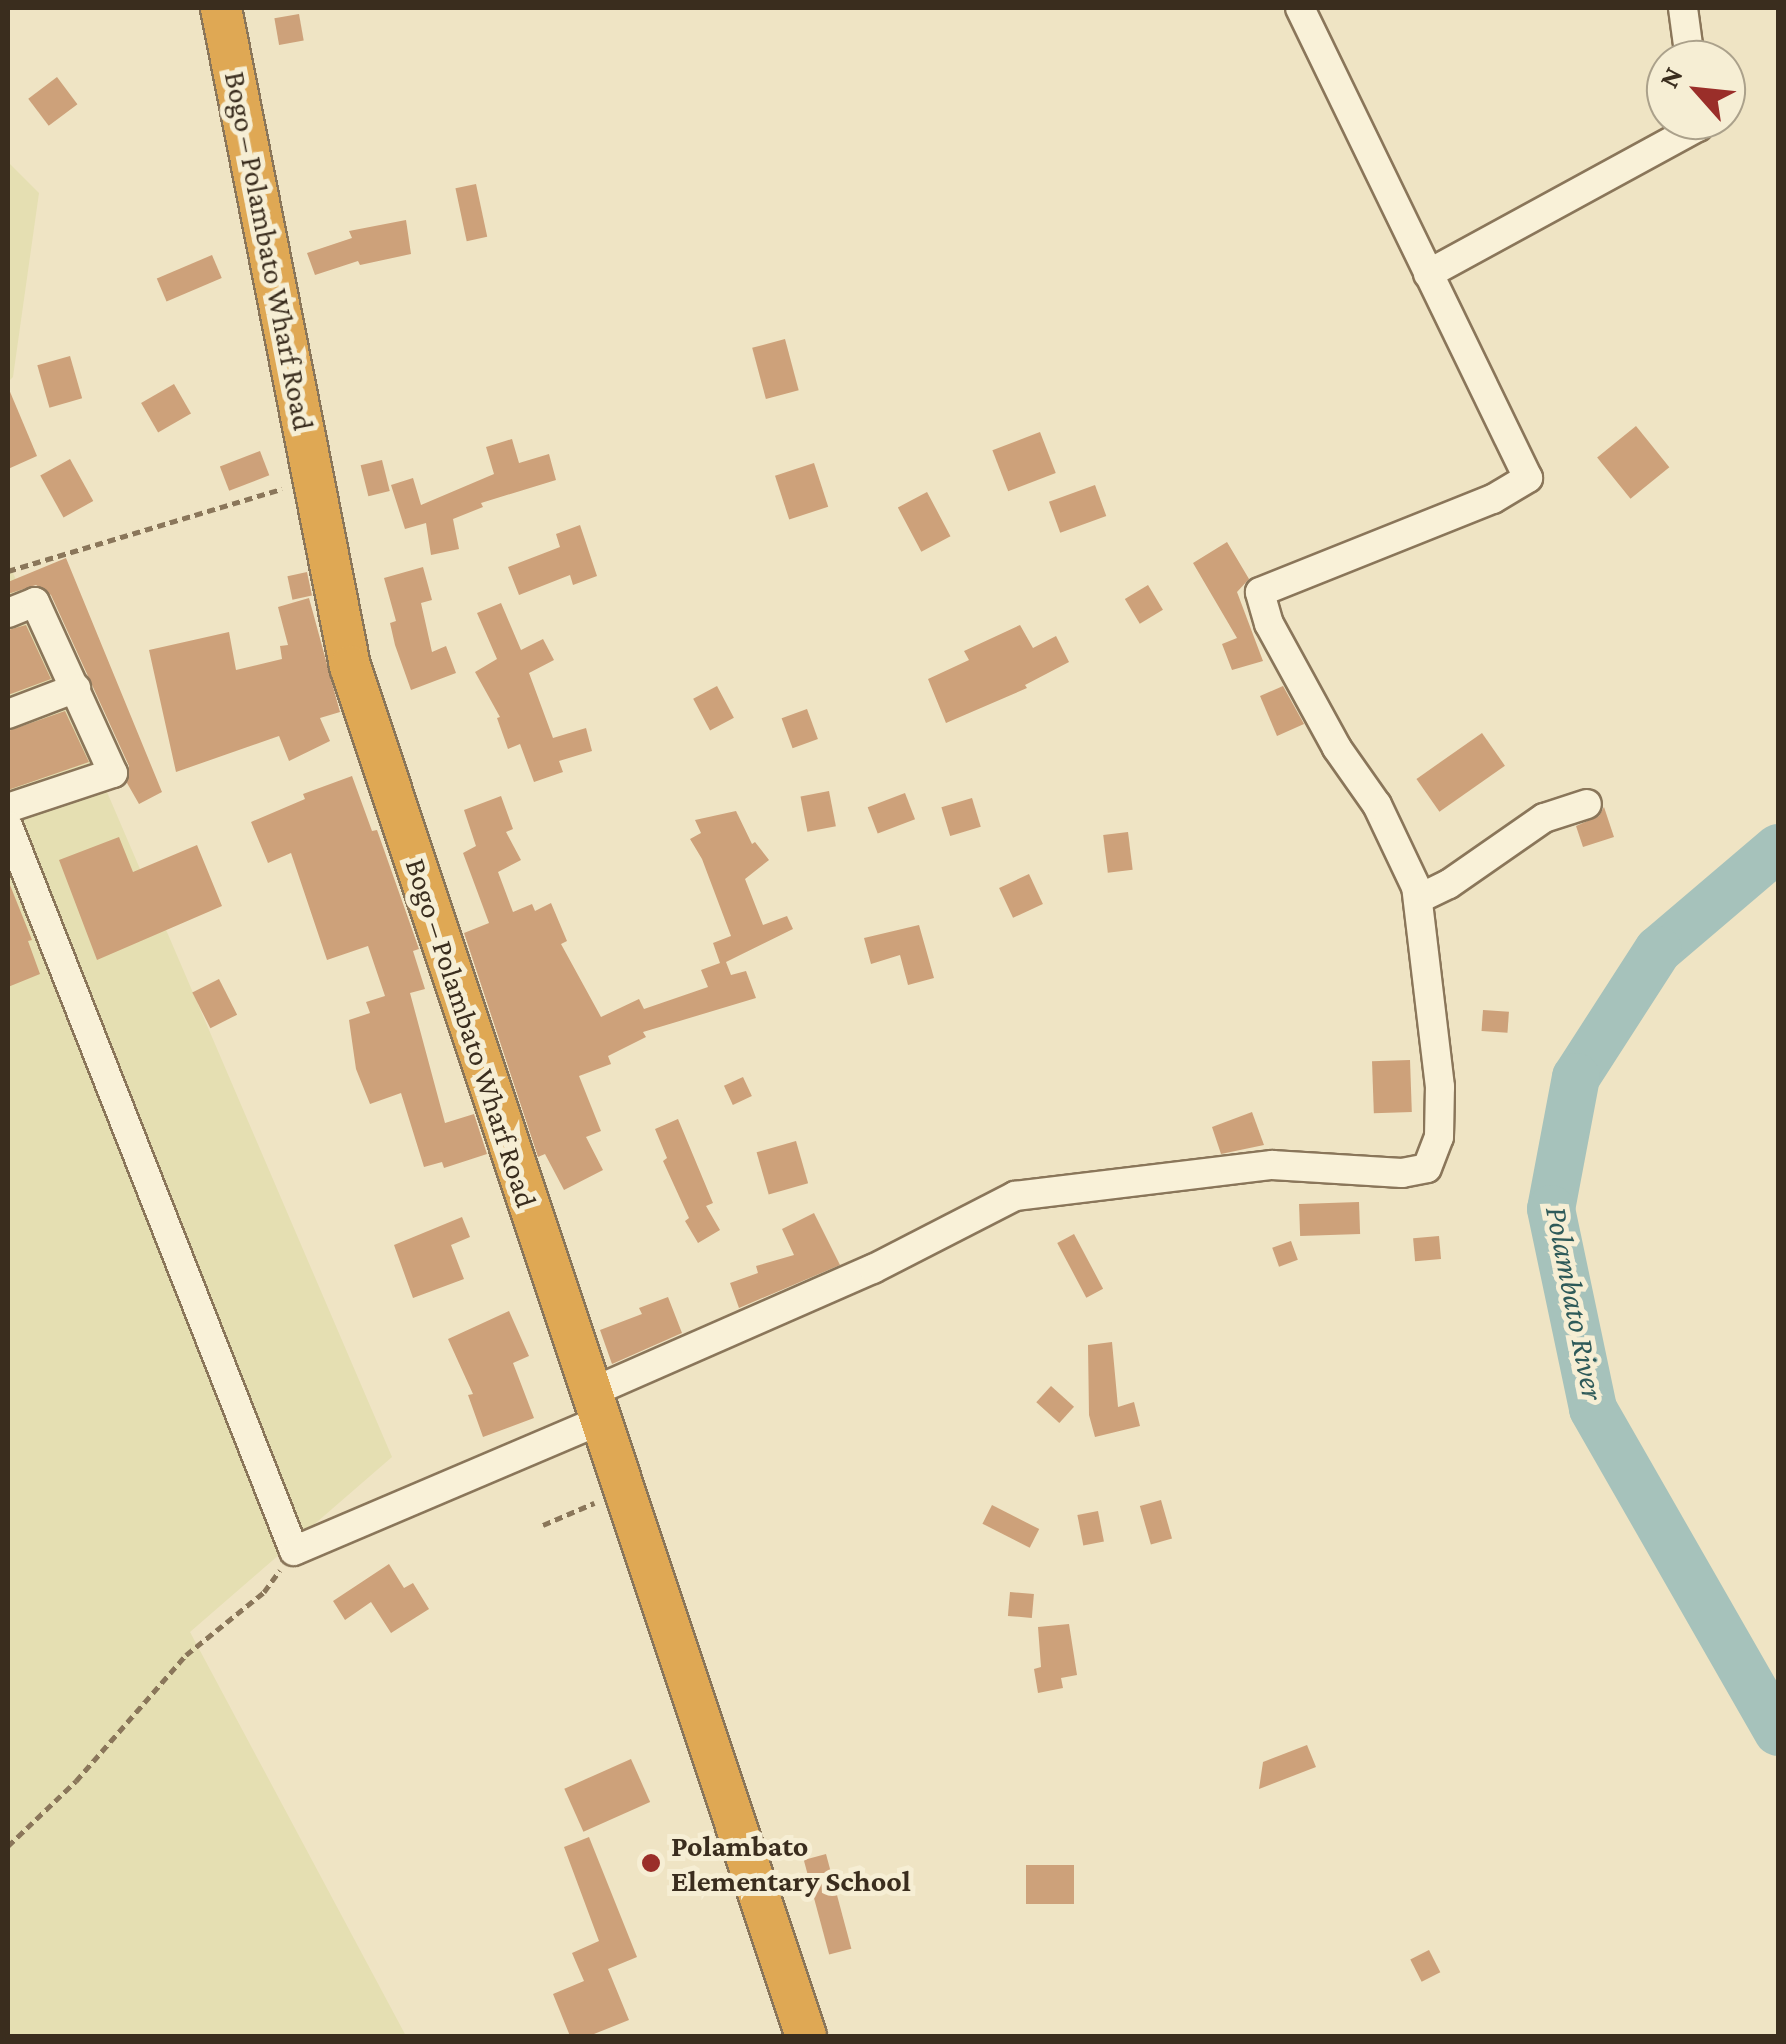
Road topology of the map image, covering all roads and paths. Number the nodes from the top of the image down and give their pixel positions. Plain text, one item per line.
1 (221, 8) edge
2 (1300, 8) edge
3 (1683, 8) edge
4 (1687, 40) edge
5 (1674, 140) edge
6 (1428, 274) junction
7 (314, 480) junction
8 (8, 572) edge
9 (8, 613) edge
10 (76, 688) junction
11 (8, 714) edge
12 (1587, 804) dead end
13 (8, 808) edge
14 (8, 826) edge
15 (1418, 899) junction
16 (594, 1407) junction
17 (630, 1515) junction
18 (543, 1525) dead end
19 (294, 1551) junction
20 (8, 1846) edge
21 (806, 2036) edge

1 - 7 highway, Bogo – Polambato Wharf Road
2 - 6 street
3 - 4 street
5 - 6 street
6 - 15 street
7 - 8 path
7 - 16 highway, Bogo – Polambato Wharf Road
9 - 10 street
10 - 11 street
10 - 13 street
12 - 15 street
14 - 19 street
15 - 16 street
16 - 17 highway, Bogo – Polambato Wharf Road
16 - 19 street
17 - 18 path
17 - 21 highway, Bogo – Polambato Wharf Road
19 - 20 path

